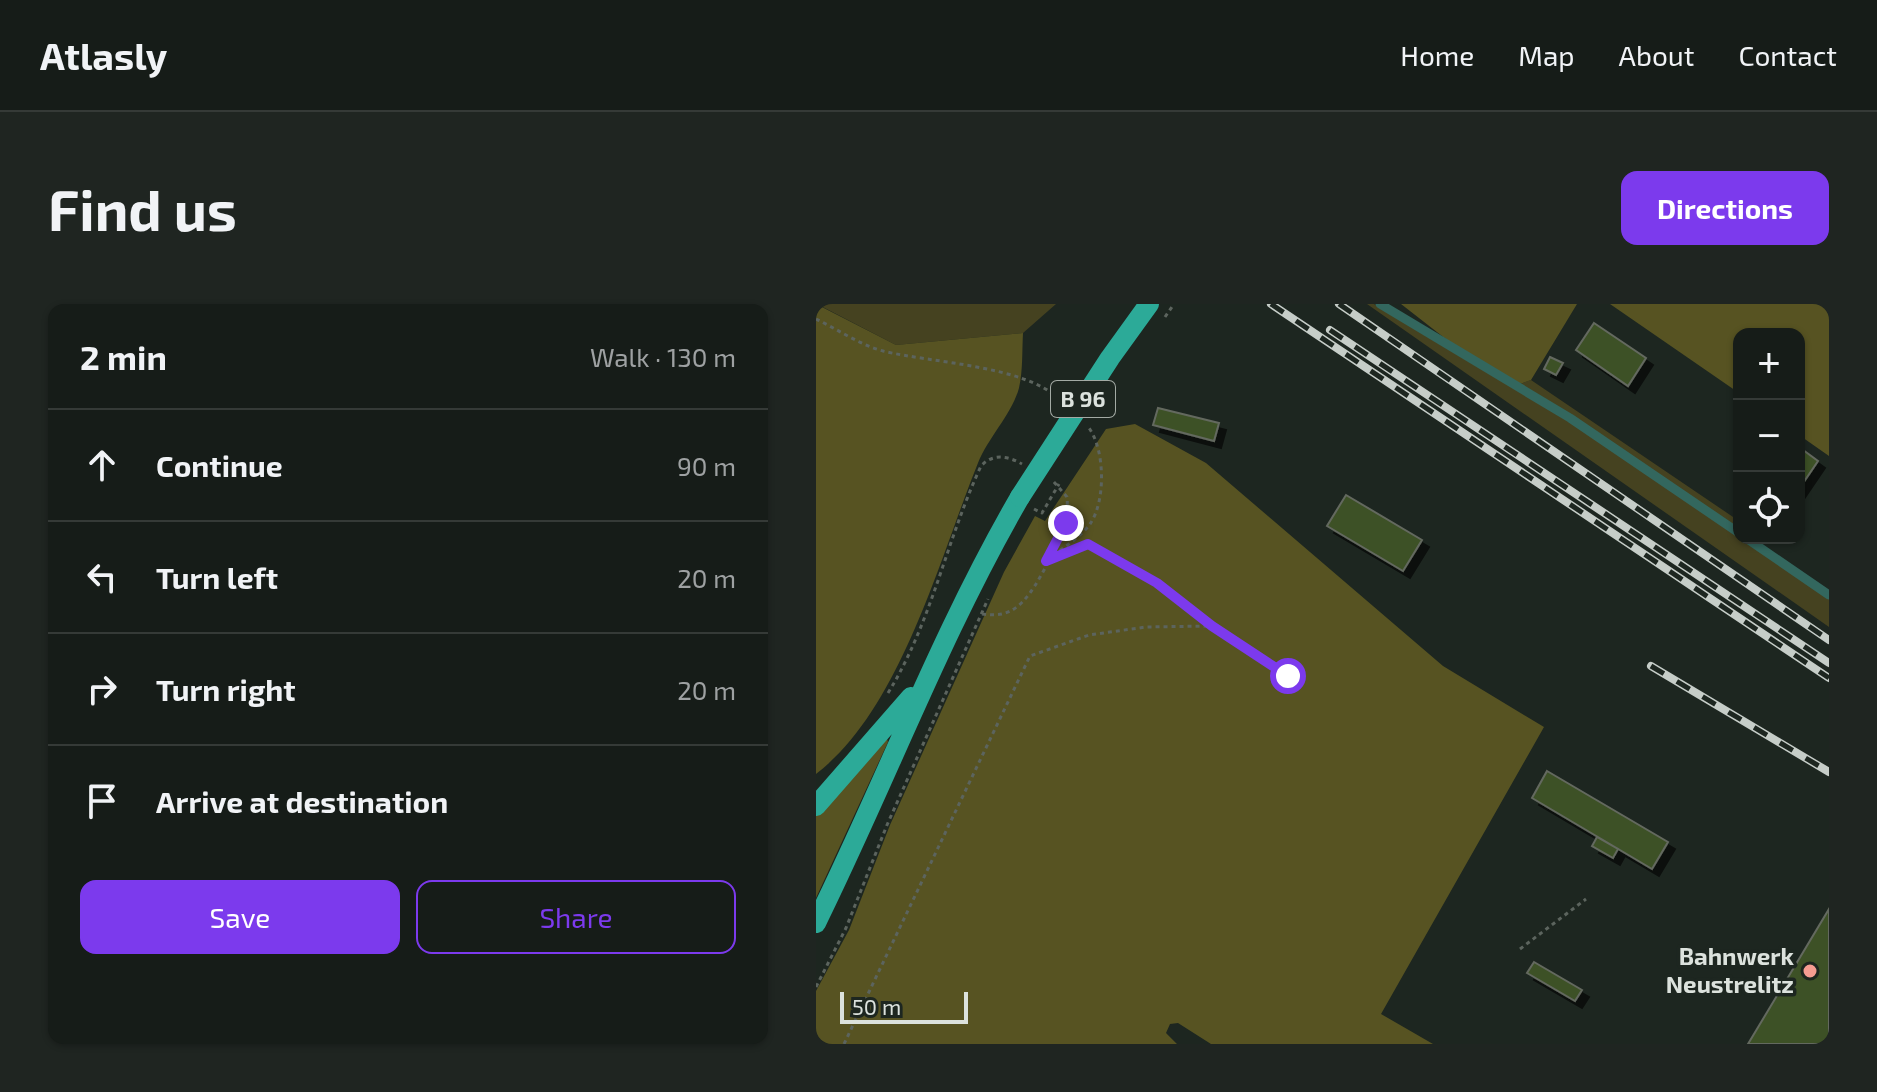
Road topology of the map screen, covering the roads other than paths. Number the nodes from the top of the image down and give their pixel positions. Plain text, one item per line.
1 (1149, 304) edge
2 (1380, 304) edge
3 (1733, 529) edge
4 (1755, 544) edge
5 (1829, 595) edge
6 (928, 675) junction
7 (816, 806) edge
8 (816, 923) edge

1 - 6 main road, B 96, bridge
2 - 3 lane
4 - 5 lane
6 - 7 main road, B 96
6 - 8 main road, B 96

